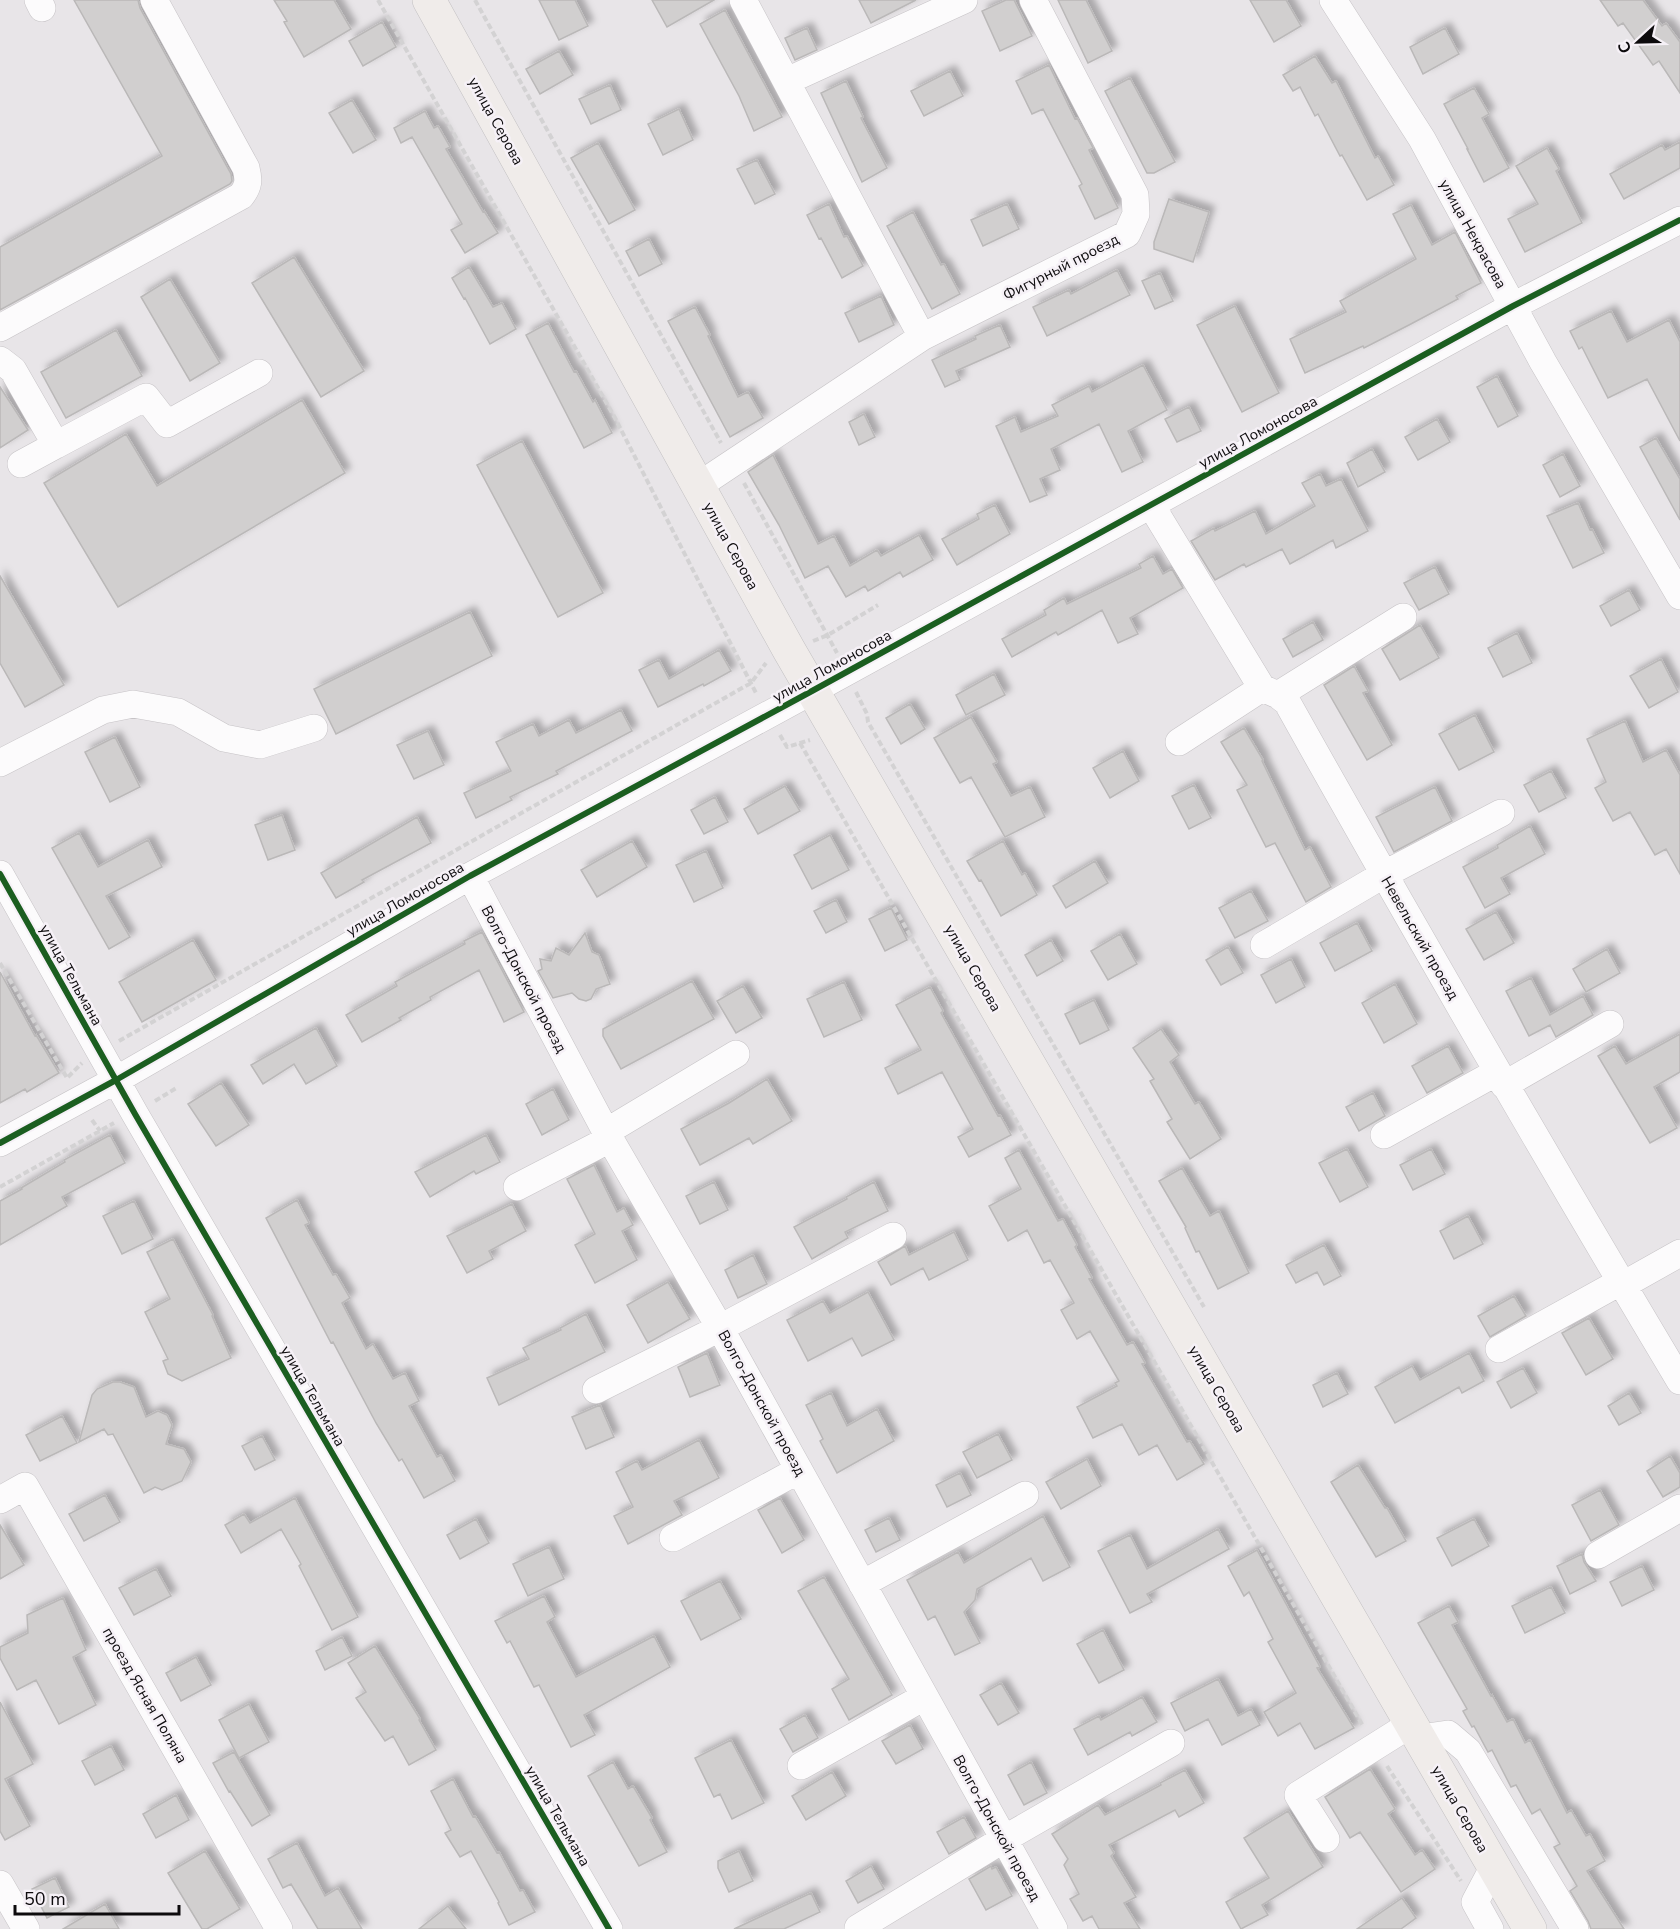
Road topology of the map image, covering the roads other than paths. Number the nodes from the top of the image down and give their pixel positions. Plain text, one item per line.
1 (154, 0) edge
2 (429, 0) edge
3 (743, 0) edge
4 (964, 0) edge
5 (1033, 0) edge
6 (1333, 0) edge
7 (787, 81) junction
8 (1680, 220) edge
9 (1513, 306) junction
10 (0, 328) edge
11 (922, 337) junction
12 (0, 360) edge
13 (259, 373) dead end
14 (56, 445) junction
15 (21, 464) dead end
16 (698, 486) junction
17 (1151, 505) junction
18 (1680, 596) edge
19 (1403, 617) dead end
20 (812, 691) junction
21 (1270, 691) junction
22 (314, 728) dead end
23 (1179, 742) dead end
24 (0, 763) edge
25 (1501, 813) dead end
26 (0, 874) edge
27 (1383, 875) junction
28 (470, 876) junction
29 (9, 912) edge
30 (1264, 945) dead end
31 (1610, 1024) dead end
32 (736, 1053) dead end
33 (1501, 1078) junction
34 (116, 1080) junction
35 (1384, 1135) dead end
36 (608, 1136) junction
37 (0, 1143) edge
38 (517, 1187) dead end
39 (893, 1236) dead end
40 (1680, 1253) edge
41 (1622, 1284) junction
42 (720, 1328) junction
43 (1499, 1349) dead end
44 (1680, 1381) edge
45 (596, 1390) dead end
46 (799, 1470) junction
47 (1025, 1495) dead end
48 (0, 1500) edge
49 (1680, 1508) edge
50 (673, 1538) dead end
51 (1598, 1555) dead end
52 (862, 1584) junction
53 (924, 1697) junction
54 (1415, 1731) junction
55 (1171, 1743) dead end
56 (801, 1767) dead end
57 (1004, 1839) junction
58 (1326, 1839) dead end
59 (1494, 1866) junction
60 (0, 1884) edge
61 (858, 1928) edge
62 (26, 1929) edge
63 (279, 1929) edge
64 (609, 1929) edge
65 (1054, 1929) edge
66 (1490, 1929) edge
67 (1530, 1929) edge
68 (1575, 1929) edge

1 - 10 street
2 - 16 main road, улица Серова
3 - 7 street
4 - 7 street
5 - 11 street, Фигурный проезд
6 - 9 street, улица Некрасова
7 - 11 street
8 - 9 street, улица Ломоносова
9 - 17 street, улица Ломоносова
9 - 18 street, улица Некрасова
11 - 16 street, Фигурный проезд
12 - 14 street
13 - 14 street
14 - 15 street
16 - 20 main road, улица Серова
17 - 20 street, улица Ломоносова
17 - 21 street, Невельский проезд
19 - 21 street
20 - 28 street, улица Ломоносова
20 - 54 main road, улица Серова
21 - 23 street
21 - 27 street, Невельский проезд
22 - 24 street
25 - 27 street
26 - 29 street, улица Тельмана
27 - 30 street
27 - 33 street, Невельский проезд
28 - 34 street, улица Ломоносова
28 - 36 street, Волго-Донской проезд
29 - 34 street, улица Тельмана
31 - 33 street
32 - 36 street
33 - 35 street
33 - 41 street, Невельский проезд
34 - 37 street, улица Ломоносова
34 - 64 street, улица Тельмана
36 - 38 street
36 - 42 street, Волго-Донской проезд
39 - 42 street
40 - 41 street
41 - 43 street
41 - 44 street, Невельский проезд
42 - 45 street
42 - 46 street, Волго-Донской проезд
46 - 50 street
46 - 52 street, Волго-Донской проезд
47 - 52 street
48 - 63 street, проезд Ясная Поляна
49 - 51 street
52 - 53 street, Волго-Донской проезд
53 - 56 street
53 - 57 street, Волго-Донской проезд
54 - 58 street
54 - 59 main road, улица Серова
54 - 68 street
55 - 57 street
57 - 61 street
57 - 65 street, Волго-Донской проезд
59 - 66 street
59 - 67 main road, улица Серова
60 - 62 street

